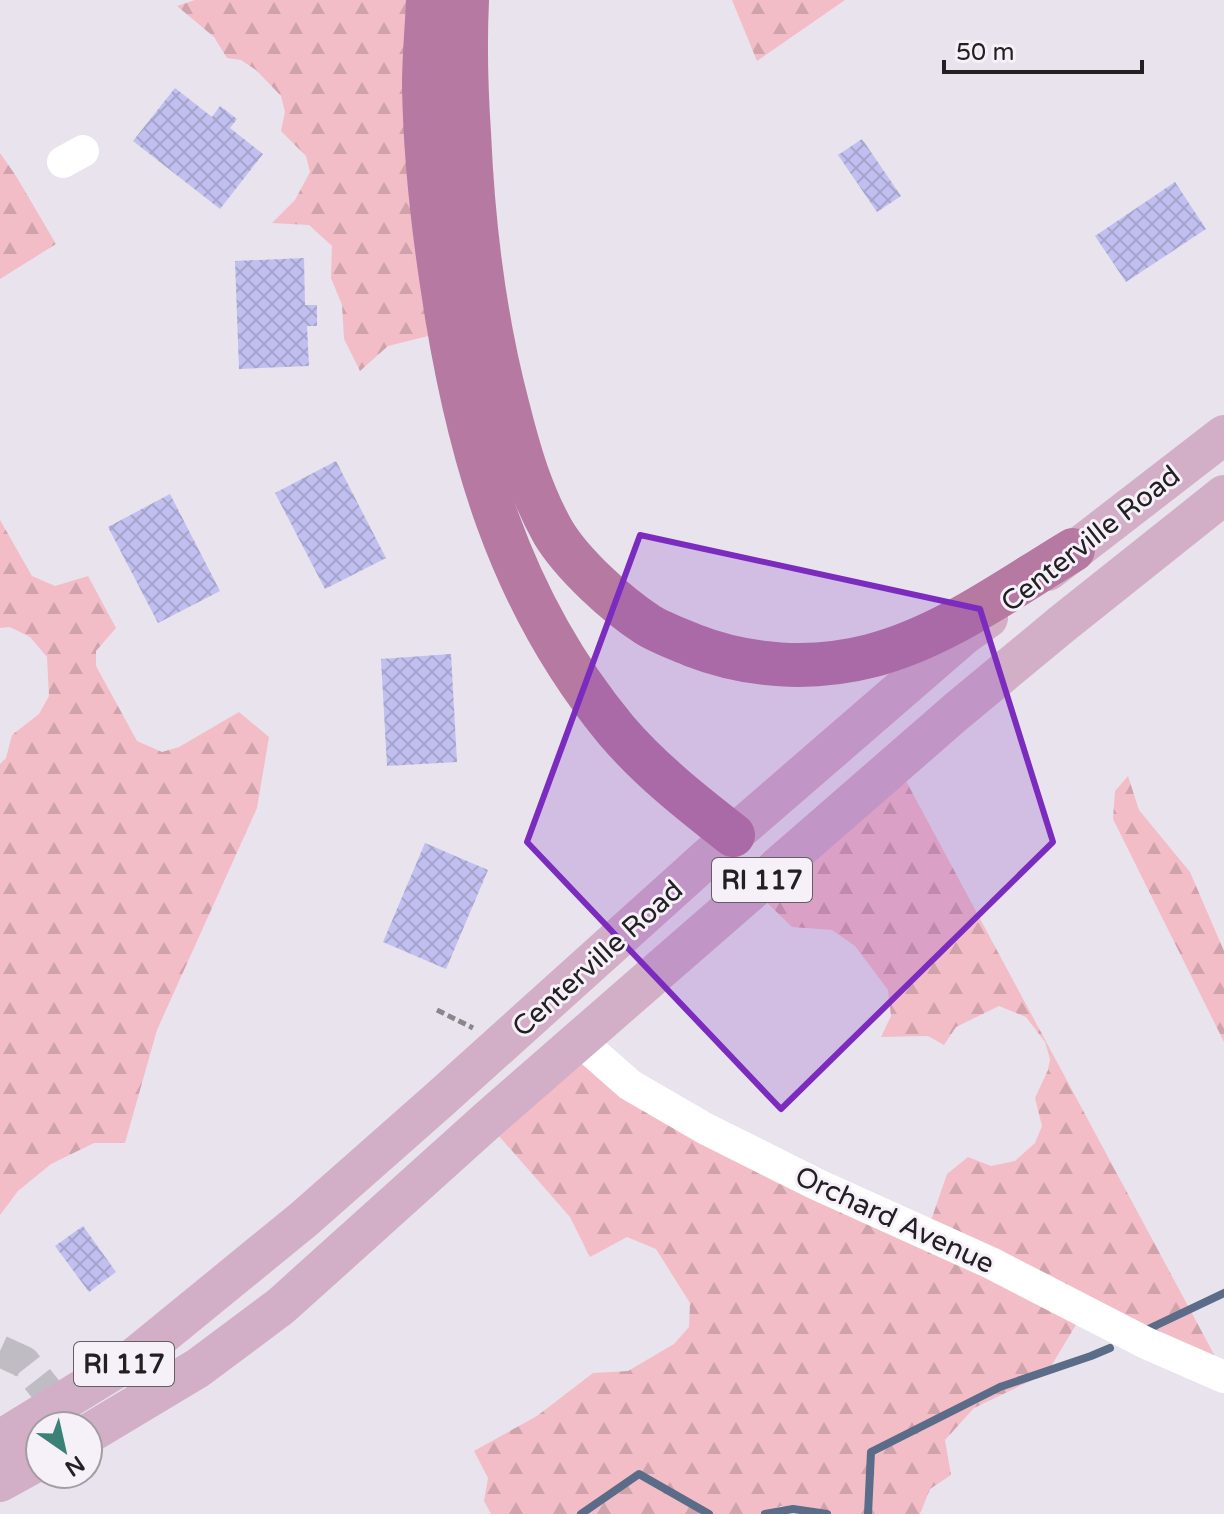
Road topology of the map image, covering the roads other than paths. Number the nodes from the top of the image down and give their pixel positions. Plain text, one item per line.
1 (428, 0) edge
2 (467, 0) edge
3 (1224, 435) edge
4 (1224, 495) edge
5 (1073, 550) junction
6 (733, 835) junction
7 (790, 856) junction
8 (580, 1041) junction
9 (272, 1244) junction
10 (238, 1272) junction
11 (310, 1278) junction
12 (281, 1306) junction
13 (1224, 1377) edge
14 (104, 1424) edge
15 (0, 1440) edge
16 (24, 1469) edge
17 (0, 1482) edge

1 - 6 highway
2 - 5 highway
3 - 5 main road, Centerville Road / RI 117
4 - 7 main road, Centerville Road / RI 117
5 - 6 main road, Centerville Road / RI 117
6 - 7 main road
6 - 9 main road, Centerville Road / RI 117
7 - 8 main road, Centerville Road / RI 117
8 - 11 main road, Centerville Road / RI 117
8 - 13 street, Orchard Avenue
9 - 10 main road, Centerville Road / RI 117
9 - 11 main road
10 - 12 main road
10 - 15 main road, Centerville Road / RI 117
11 - 12 main road, Centerville Road / RI 117
12 - 14 main road, Centerville Road / RI 117
16 - 17 main road

